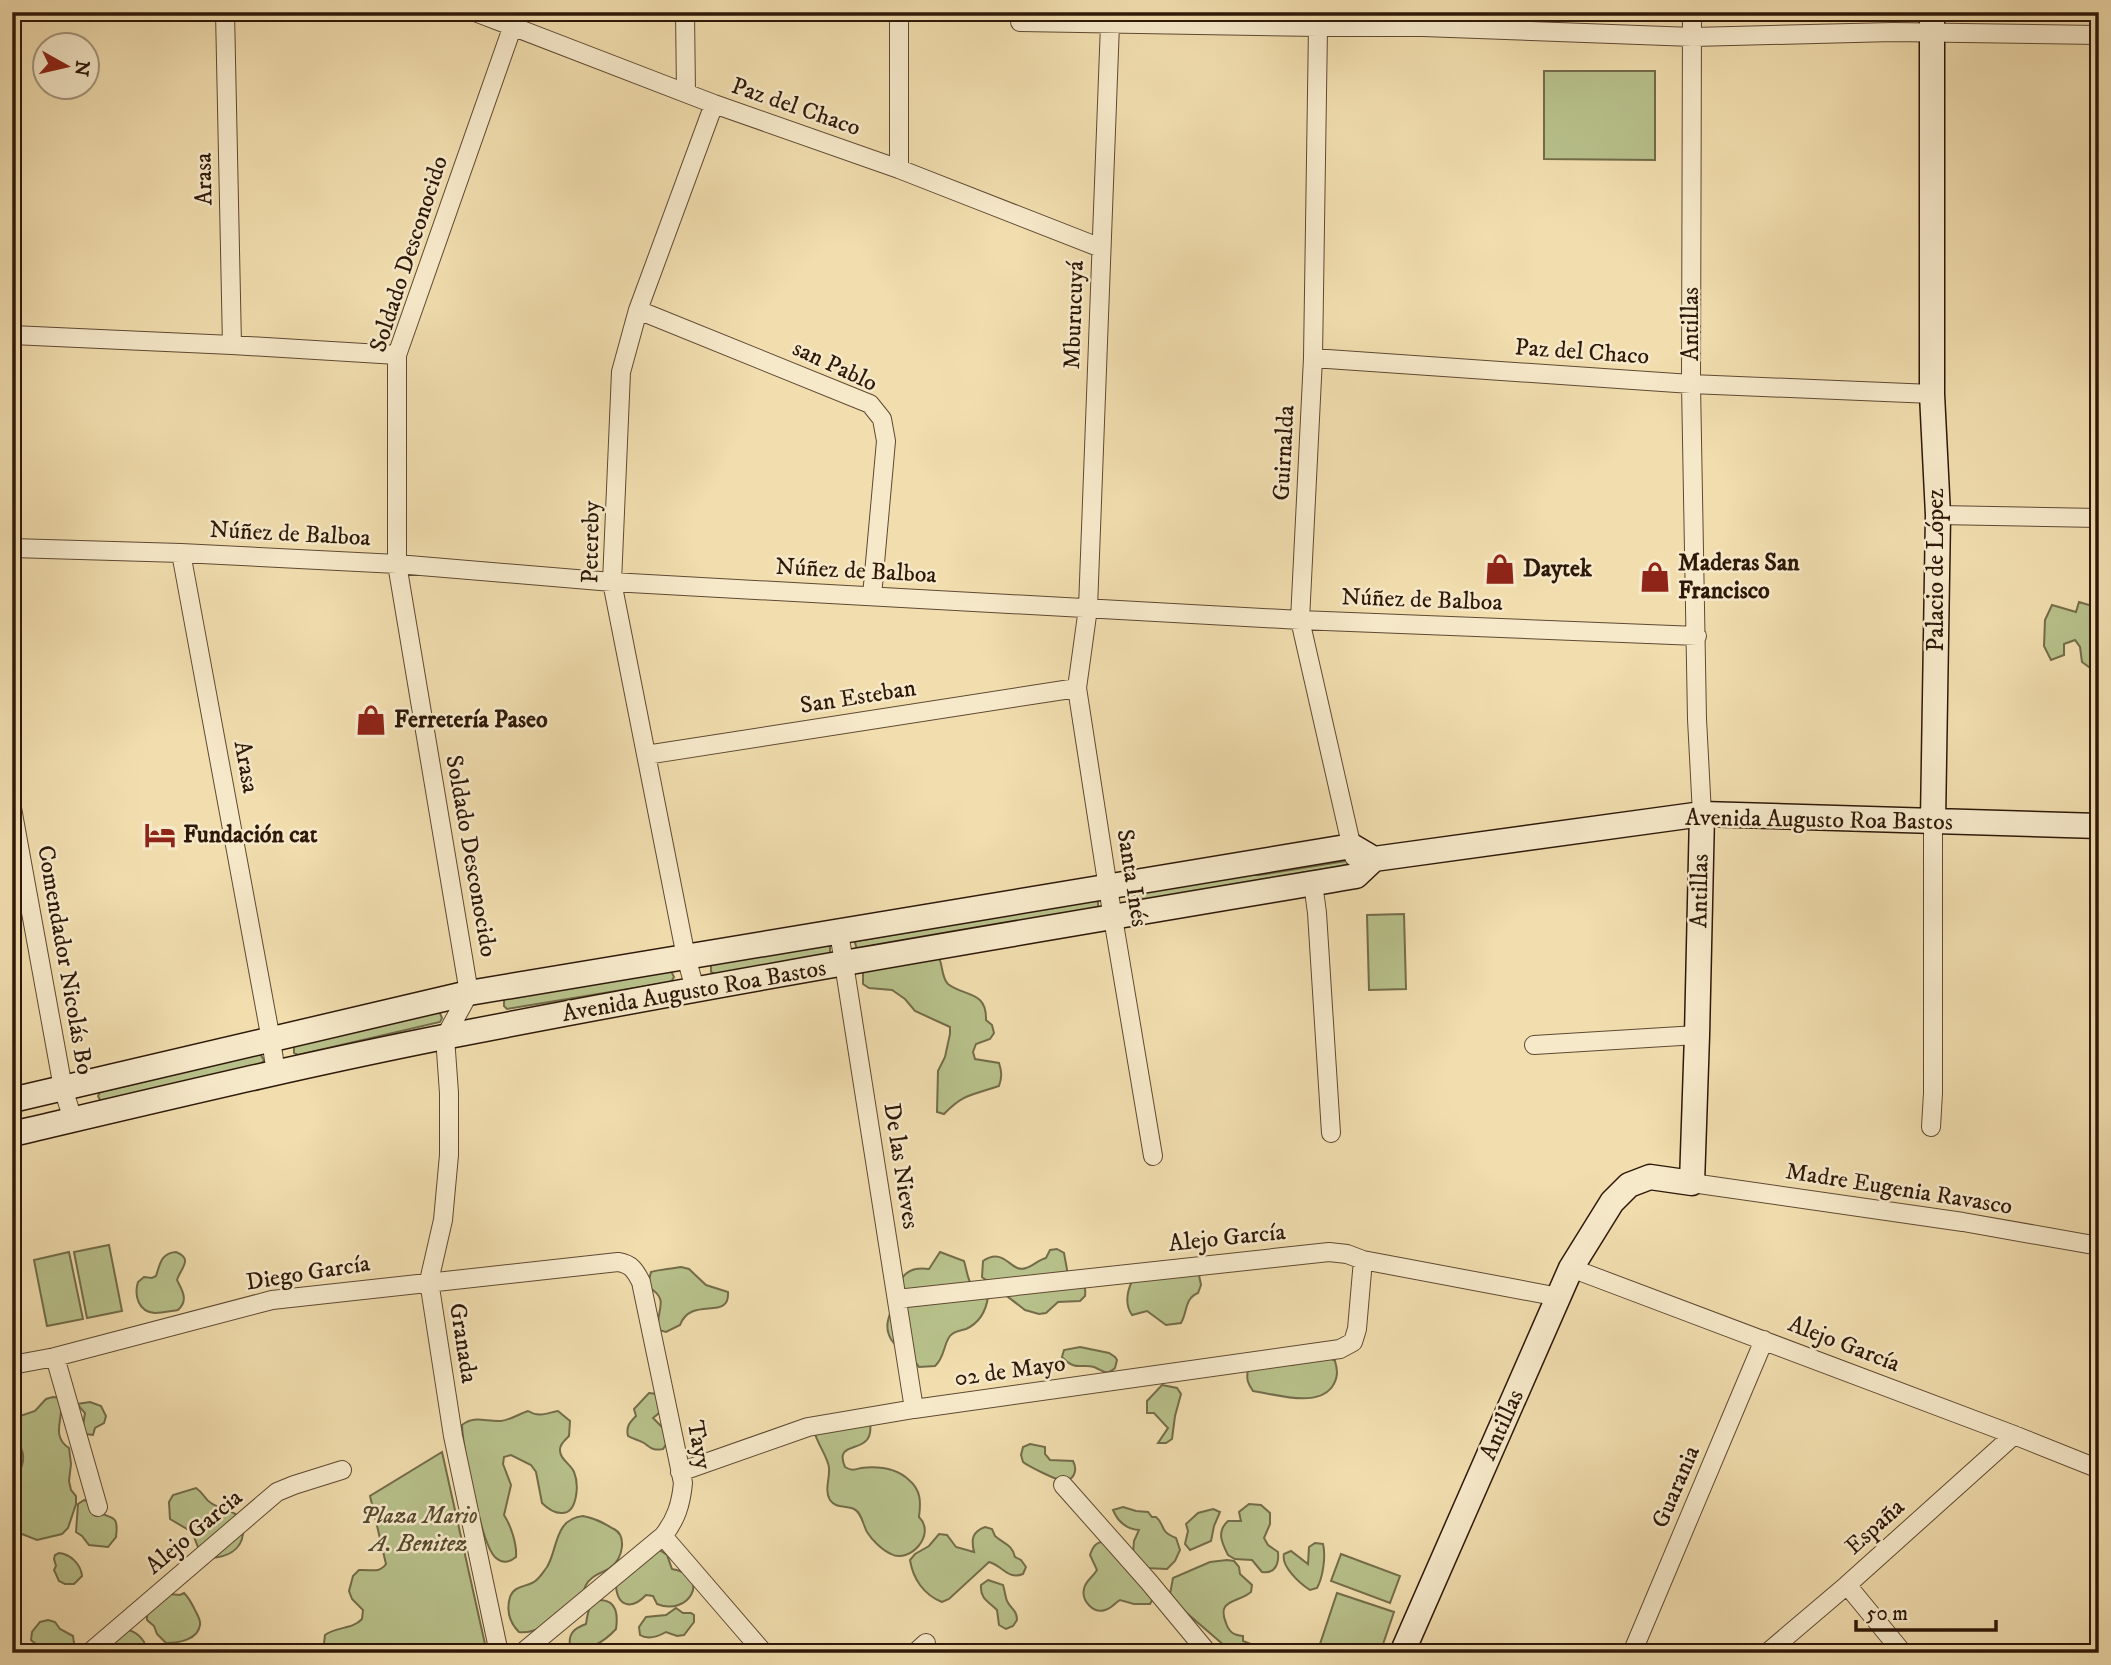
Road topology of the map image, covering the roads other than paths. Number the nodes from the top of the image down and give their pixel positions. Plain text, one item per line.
1 (225, 12) edge
2 (475, 12) edge
3 (685, 12) edge
4 (899, 12) edge
5 (1692, 12) edge
6 (1423, 20) edge
7 (1020, 22) dead end
8 (1932, 23) edge
9 (1110, 24) junction
10 (1318, 27) junction
11 (512, 28) junction
12 (2099, 35) edge
13 (1693, 37) junction
14 (686, 93) junction
15 (714, 104) junction
16 (899, 169) junction
17 (1101, 248) junction
18 (638, 310) junction
19 (12, 335) edge
20 (232, 345) junction
21 (397, 355) junction
22 (1313, 358) junction
23 (1691, 384) junction
24 (1932, 394) junction
25 (1938, 515) junction
26 (2099, 518) edge
27 (12, 548) edge
28 (181, 553) junction
29 (397, 564) junction
30 (612, 582) junction
31 (872, 596) junction
32 (1088, 608) junction
33 (1300, 620) junction
34 (1697, 636) junction
35 (1077, 688) junction
36 (646, 755) junction
37 (12, 808) edge
38 (1702, 814) junction
39 (1933, 821) junction
40 (2099, 826) edge
41 (1352, 846) junction
42 (1374, 859) junction
43 (1356, 876) junction
44 (1313, 883) junction
45 (20, 886) edge
46 (1108, 888) junction
47 (1114, 918) junction
48 (839, 932) junction
49 (686, 957) junction
50 (844, 964) junction
51 (695, 989) junction
52 (469, 993) junction
53 (1697, 1035) junction
54 (445, 1037) junction
55 (271, 1040) junction
56 (1534, 1045) dead end
57 (276, 1073) junction
58 (63, 1088) junction
59 (12, 1100) edge
60 (73, 1120) junction
61 (1931, 1127) dead end
62 (1331, 1133) dead end
63 (12, 1134) edge
64 (1153, 1156) dead end
65 (1692, 1183) junction
66 (2099, 1246) edge
67 (1363, 1260) junction
68 (618, 1262) joint
69 (1571, 1268) junction
70 (429, 1281) junction
71 (1559, 1297) junction
72 (897, 1299) junction
73 (1764, 1340) junction
74 (55, 1357) junction
75 (12, 1365) edge
76 (914, 1409) junction
77 (2014, 1435) junction
78 (2099, 1469) edge
79 (342, 1470) dead end
80 (680, 1472) junction
81 (1063, 1485) dead end
82 (98, 1507) dead end
83 (663, 1536) junction
84 (1847, 1585) junction
85 (89, 1653) edge
86 (499, 1653) edge
87 (522, 1653) edge
88 (764, 1653) edge
89 (1208, 1653) edge
90 (1402, 1653) edge
91 (1632, 1653) edge
92 (1767, 1653) edge
93 (1903, 1653) edge

1 - 20 street, Arasa
2 - 11 street, Paz del Chaco
3 - 14 street
4 - 16 street
5 - 13 street, Antillas
6 - 10 street
6 - 13 street
7 - 9 street
8 - 12 street
8 - 13 street
8 - 24 main road, Palacio de López
9 - 10 street
9 - 17 street, Mburucuyá
10 - 22 street, Guirnalda
11 - 14 street, Paz del Chaco
11 - 21 street, Soldado Desconocido
13 - 23 street, Antillas
14 - 15 street, Paz del Chaco
15 - 16 street, Paz del Chaco
15 - 18 street, Petereby
16 - 17 street, Paz del Chaco
17 - 32 street, Mburucuyá
18 - 30 street, Petereby
18 - 31 street, san Pablo
19 - 20 street
20 - 21 street
21 - 29 street, Soldado Desconocido
22 - 23 street, Paz del Chaco
22 - 33 street, Guirnalda
23 - 24 street, Paz del Chaco
23 - 34 street, Antillas
24 - 25 main road, Palacio de López
25 - 26 street
25 - 39 main road, Palacio de López
27 - 28 street, Núñez de Balboa
28 - 29 street, Núñez de Balboa
28 - 55 street, Arasa
29 - 30 street, Núñez de Balboa
29 - 52 street, Soldado Desconocido
30 - 31 street, Núñez de Balboa
30 - 36 street, Petereby
31 - 32 street, Núñez de Balboa
32 - 33 street, Núñez de Balboa
32 - 35 street, Santa Inés
33 - 34 street, Núñez de Balboa
33 - 41 street, Guirnalda
34 - 38 street, Antillas
35 - 36 street, San Esteban
35 - 46 street, Santa Inés
36 - 49 street, Petereby
37 - 45 street, Comendador Nicolás Bo
38 - 39 main road, Avenida Augusto Roa Bastos
38 - 42 main road, Avenida Augusto Roa Bastos
38 - 53 main road, Antillas
39 - 40 main road, Avenida Augusto Roa Bastos
39 - 61 street, Palacio de López
41 - 42 main road
41 - 43 street, Guirnalda
41 - 46 main road, Avenida Augusto Roa Bastos
42 - 43 main road
43 - 44 main road, Avenida Augusto Roa Bastos
44 - 47 main road, Avenida Augusto Roa Bastos
44 - 62 street
45 - 58 street, Comendador Nicolás Bo
46 - 47 street, Santa Inés
46 - 48 main road, Avenida Augusto Roa Bastos
47 - 50 main road, Avenida Augusto Roa Bastos
47 - 64 street, Santa Inés
48 - 49 main road, Avenida Augusto Roa Bastos
48 - 50 street, De las Nieves
49 - 51 street, Petereby
49 - 52 main road, Avenida Augusto Roa Bastos
50 - 51 main road, Avenida Augusto Roa Bastos
50 - 72 street, De las Nieves
51 - 54 main road, Avenida Augusto Roa Bastos
52 - 54 street, Soldado Desconocido
52 - 55 main road, Avenida Augusto Roa Bastos
53 - 56 street
53 - 65 main road, Antillas
54 - 57 main road, Avenida Augusto Roa Bastos
54 - 70 street, Granada
55 - 57 street, Arasa
55 - 58 main road, Avenida Augusto Roa Bastos
57 - 60 main road, Avenida Augusto Roa Bastos
58 - 59 main road, Avenida Augusto Roa Bastos
58 - 60 street, Comendador Nicolás Bo
60 - 63 main road, Avenida Augusto Roa Bastos
65 - 66 street, Madre Eugenia Ravasco
65 - 69 main road, Antillas
67 - 71 street, Alejo García
67 - 72 street, Alejo García
67 - 76 street, 02 de Mayo
68 - 70 street, Diego García
68 - 80 street, Tayy
69 - 71 main road, Antillas
69 - 73 street, Alejo García
70 - 74 street, Diego García
70 - 86 street, Granada
71 - 90 main road, Antillas
72 - 76 street, De las Nieves
73 - 77 street, Alejo García
73 - 91 street, Guarania
74 - 75 street, Diego García
74 - 82 street
76 - 80 street, 02 de Mayo
77 - 78 street, Alejo García
77 - 84 street, España
79 - 85 street, Alejo Garcia
80 - 83 street, Tayy
81 - 89 street
83 - 87 street
83 - 88 street
84 - 92 street, España
84 - 93 street

